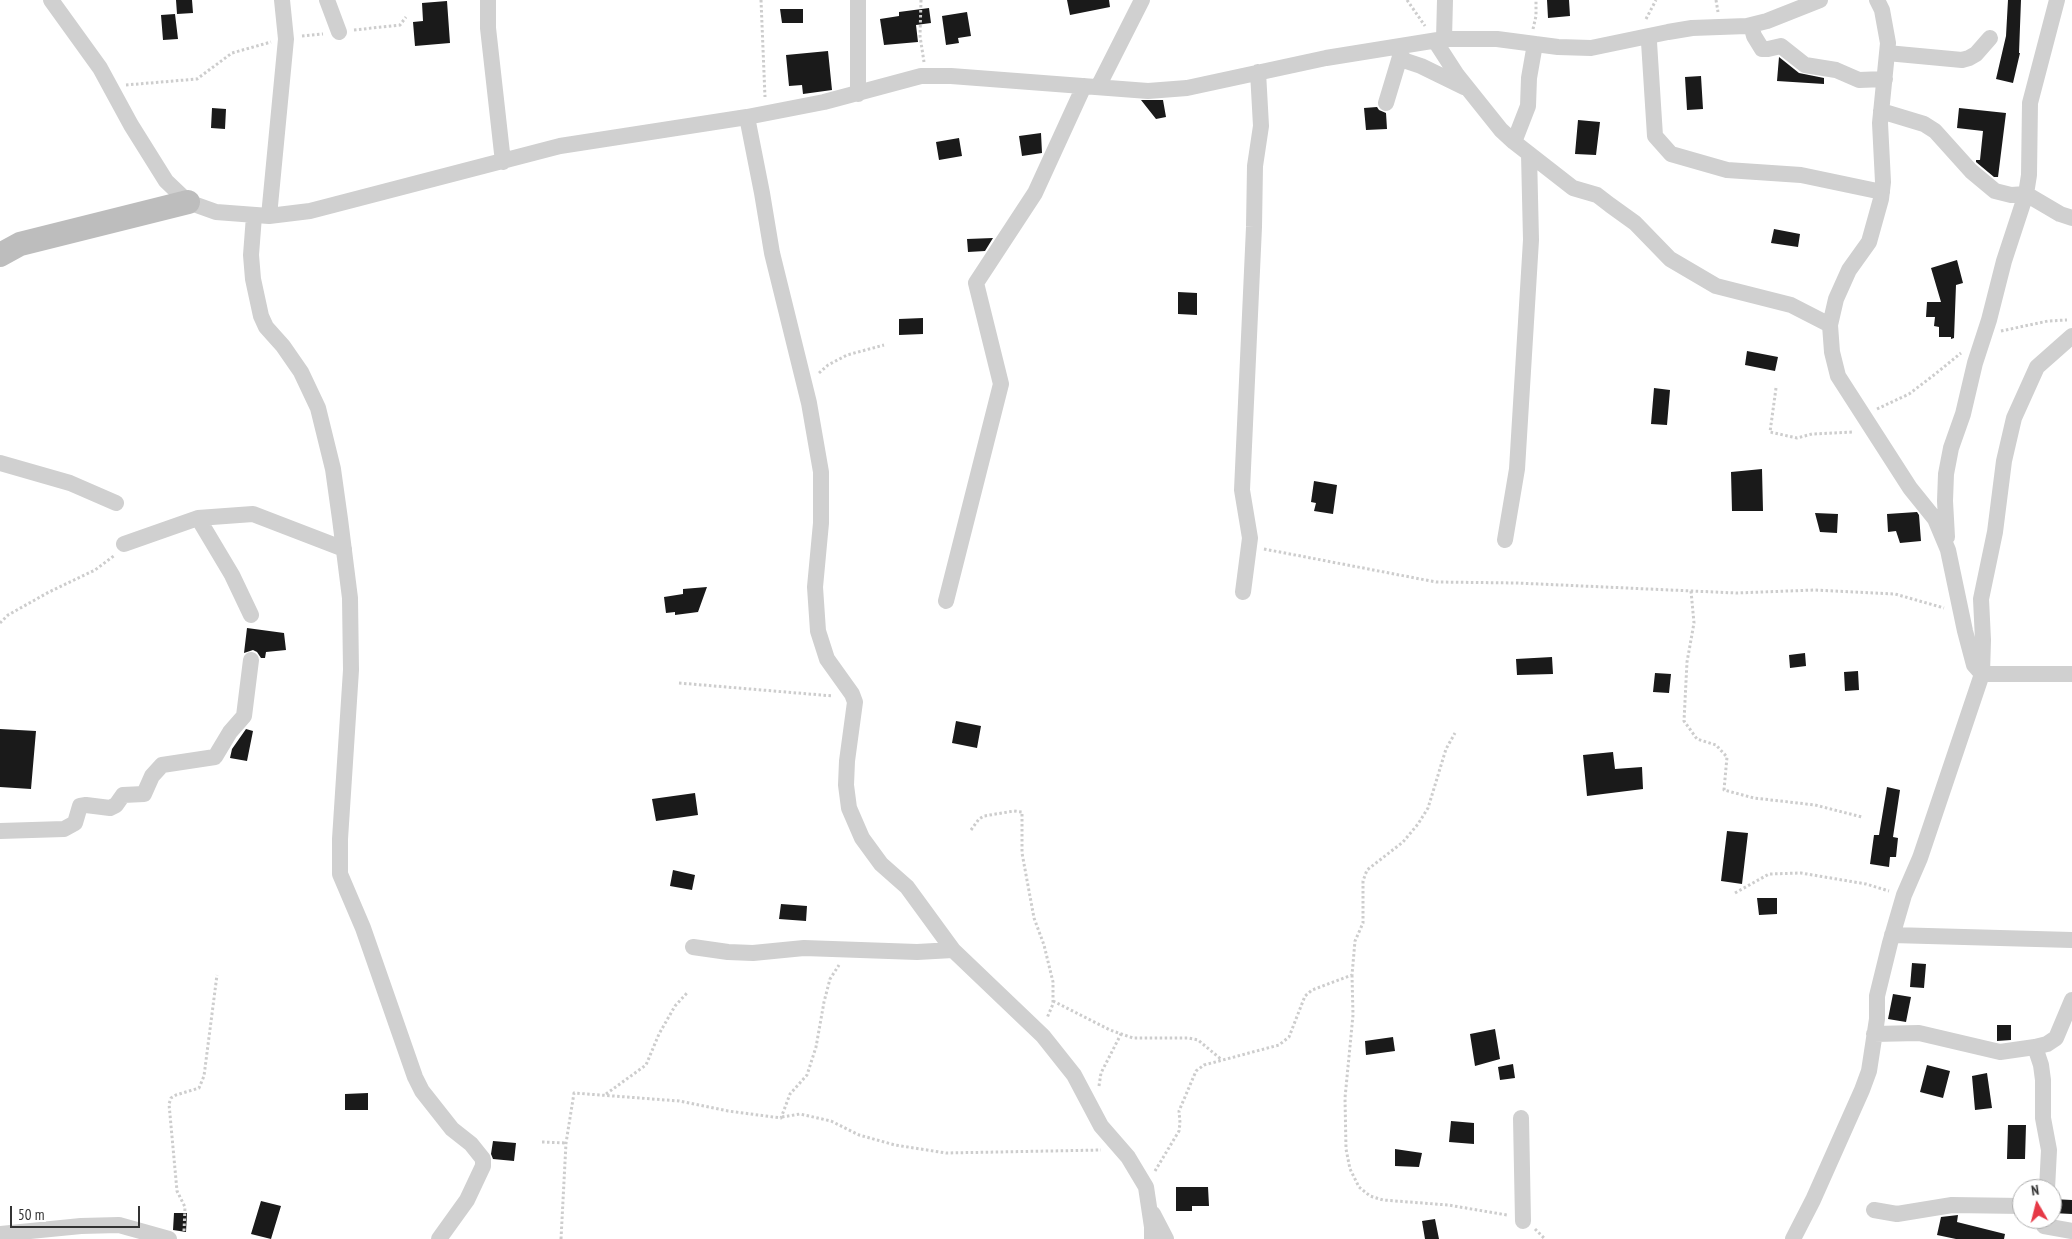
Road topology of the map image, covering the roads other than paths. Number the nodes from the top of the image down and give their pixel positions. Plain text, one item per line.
1 (50, 0) edge
2 (282, 0) edge
3 (327, 0) edge
4 (488, 0) edge
5 (858, 0) edge
6 (1142, 0) edge
7 (1445, 0) edge
8 (1820, 0) edge
9 (1877, 0) edge
10 (2057, 0) edge
11 (1750, 25) junction
12 (339, 32) road end
13 (1990, 38) dead end
14 (1439, 40) junction
15 (1649, 42) dead end
16 (1534, 44) junction
17 (1402, 52) junction
18 (1887, 53) junction
19 (1258, 72) junction
20 (1885, 79) junction
21 (1091, 86) junction
22 (1469, 90) junction
23 (858, 94) junction
24 (1386, 102) dead end
25 (1881, 111) junction
26 (747, 117) junction
27 (1514, 142) junction
28 (1530, 154) junction
29 (503, 162) junction
30 (1882, 192) junction
31 (2026, 194) junction
32 (188, 202) junction
33 (261, 216) junction
34 (2072, 218) edge
35 (0, 255) edge
36 (1830, 325) junction
37 (2072, 336) edge
38 (0, 463) edge
39 (116, 503) dead end
40 (198, 518) junction
41 (1504, 540) dead end
42 (124, 544) road end
43 (344, 549) junction
44 (1948, 550) junction
45 (1243, 592) dead end
46 (946, 602) dead end
47 (251, 615) dead end
48 (251, 660) dead end
49 (1982, 674) junction
50 (2072, 674) edge
51 (0, 831) edge
52 (1892, 936) junction
53 (2072, 940) edge
54 (694, 947) dead end
55 (953, 950) junction
56 (2072, 1000) edge
57 (1874, 1034) junction
58 (2035, 1048) junction
59 (1521, 1118) dead end
60 (2048, 1179) edge
61 (2012, 1206) edge
62 (1150, 1208) junction
63 (1874, 1210) dead end
64 (1523, 1221) road end
65 (2058, 1229) edge
66 (2072, 1230) edge
67 (0, 1234) edge
68 (169, 1239) edge
69 (439, 1239) edge
70 (1152, 1239) edge
71 (1166, 1239) edge
72 (1793, 1239) edge

1 - 32 street
2 - 33 street
3 - 12 street
4 - 29 street
5 - 23 street
6 - 21 street
7 - 14 street
8 - 11 street
9 - 18 street
10 - 31 street
11 - 16 street
11 - 20 street
13 - 18 street
14 - 16 street
14 - 17 street
14 - 22 street
15 - 30 street
16 - 27 street
17 - 19 street
17 - 22 street
17 - 24 street
18 - 20 street
19 - 21 street
19 - 45 street
20 - 25 street
21 - 23 street
21 - 46 street
22 - 27 street
23 - 26 street
25 - 30 street
25 - 31 street
26 - 29 street
26 - 55 street
27 - 28 street
28 - 36 street
28 - 41 street
29 - 33 street
30 - 36 street
31 - 34 street
31 - 44 street
32 - 33 street
32 - 35 street
33 - 43 street
36 - 44 street
37 - 49 street
38 - 39 street
40 - 42 street
40 - 43 street
40 - 47 street
43 - 69 street
44 - 49 street
48 - 51 street
49 - 50 street
49 - 52 street
52 - 53 street
52 - 57 street
54 - 55 street
55 - 62 street
56 - 58 street
57 - 58 street
57 - 72 street
58 - 60 street
59 - 64 street
61 - 63 street
62 - 70 street
62 - 71 street
65 - 66 street
67 - 68 street

